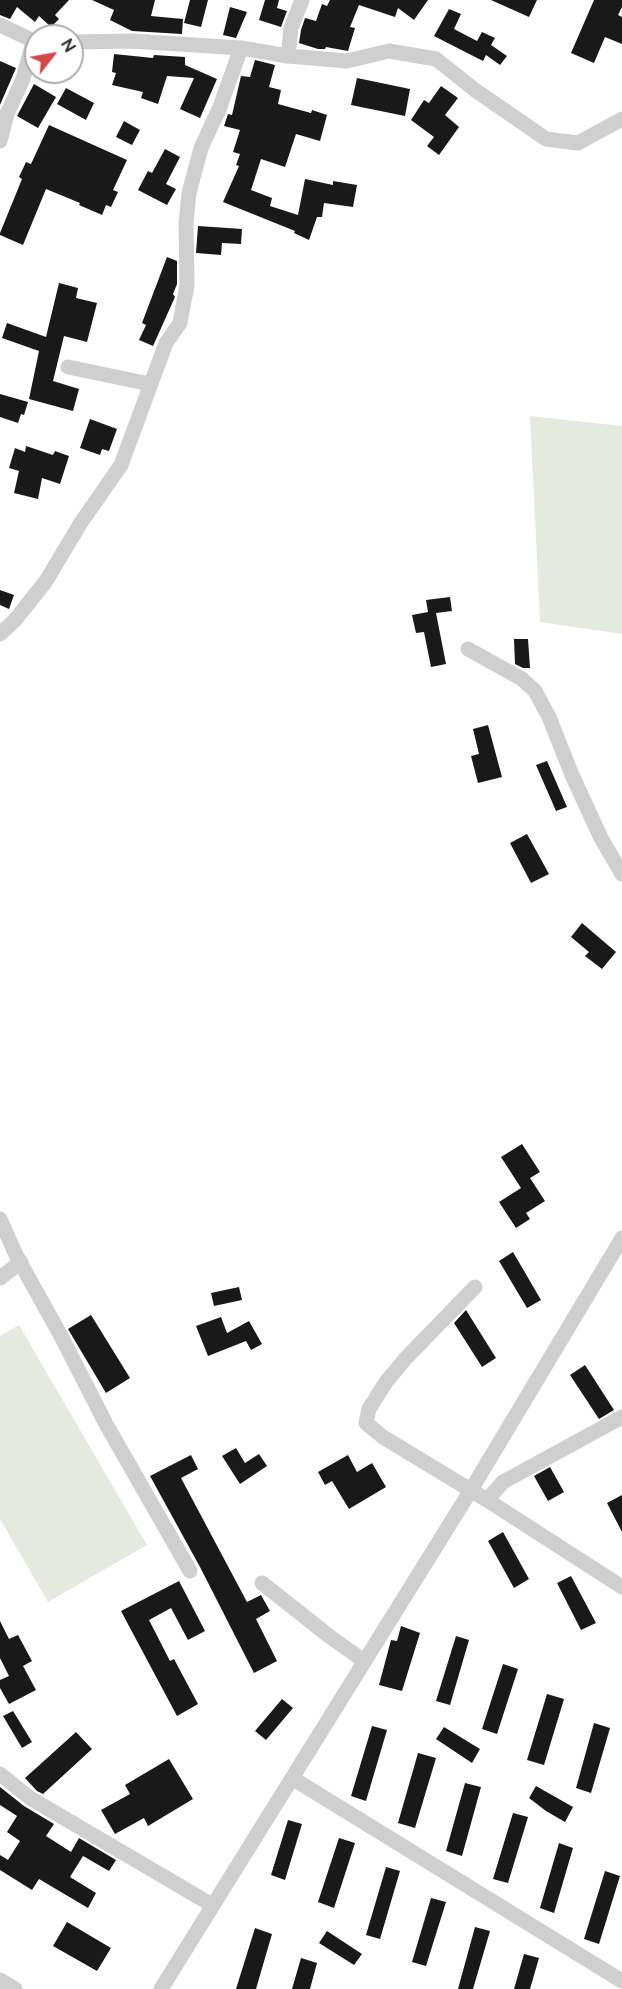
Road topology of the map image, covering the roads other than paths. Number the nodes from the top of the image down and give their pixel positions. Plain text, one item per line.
1 (302, 0) edge
2 (0, 25) edge
3 (24, 37) edge
4 (84, 42) edge
5 (241, 48) junction
6 (288, 56) junction
7 (24, 76) edge
8 (3, 117) edge
9 (622, 119) edge
10 (0, 141) edge
11 (68, 367) dead end
12 (150, 384) junction
13 (0, 634) edge
14 (468, 649) dead end
15 (621, 871) edge
16 (0, 1219) edge
17 (622, 1238) edge
18 (21, 1262) junction
19 (0, 1278) edge
20 (475, 1287) dead end
21 (622, 1417) edge
22 (471, 1490) junction
23 (487, 1500) junction
24 (190, 1571) dead end
25 (262, 1583) dead end
26 (622, 1587) edge
27 (364, 1661) junction
28 (0, 1774) edge
29 (292, 1778) junction
30 (212, 1905) junction
31 (0, 1980) edge
32 (622, 1981) edge
33 (15, 1989) edge
34 (161, 1989) edge

1 - 6 street
2 - 3 street
4 - 5 street
5 - 6 street
5 - 12 street
6 - 9 street
7 - 8 street
8 - 10 street
11 - 12 street
12 - 13 street
14 - 15 street
16 - 18 street
17 - 22 street
18 - 19 street
18 - 24 street
20 - 22 street
21 - 23 street
22 - 23 street
22 - 27 street
23 - 26 street
25 - 27 street
27 - 29 street
28 - 30 street
29 - 30 street
29 - 32 street
30 - 34 street
31 - 33 street

